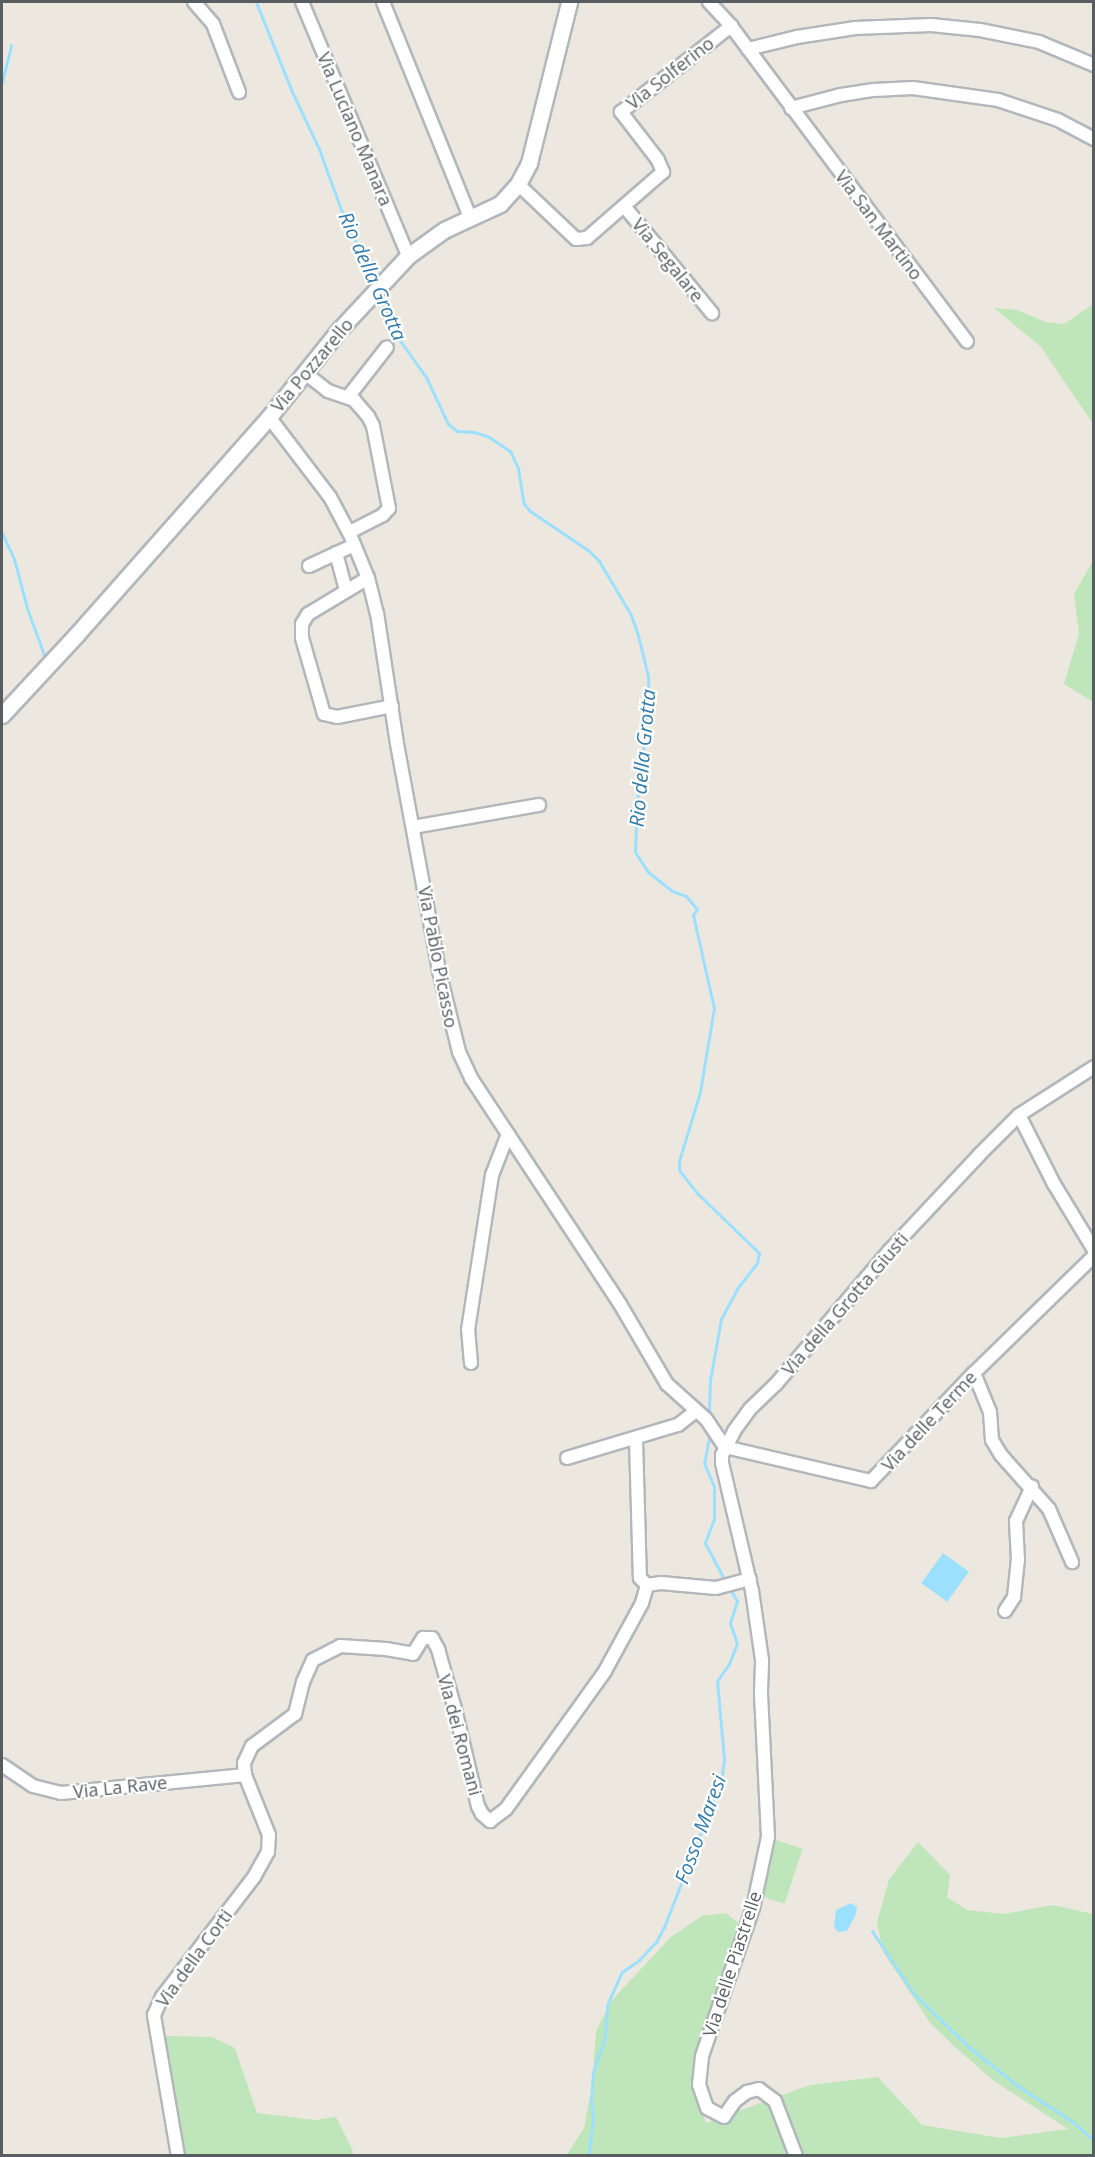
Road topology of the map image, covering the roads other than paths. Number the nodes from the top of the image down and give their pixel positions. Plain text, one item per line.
1 (194, 2) edge
2 (302, 2) edge
3 (383, 2) edge
4 (568, 2) edge
5 (709, 2) edge
6 (731, 26) junction
7 (747, 49) junction
8 (1094, 65) edge
9 (239, 92) dead end
10 (791, 108) junction
11 (1094, 140) edge
12 (518, 184) junction
13 (624, 206) junction
14 (470, 217) junction
15 (408, 256) junction
16 (712, 313) dead end
17 (967, 342) dead end
18 (387, 347) dead end
19 (305, 374) junction
20 (348, 397) junction
21 (269, 417) junction
22 (349, 532) junction
23 (354, 545) junction
24 (336, 553) junction
25 (309, 566) dead end
26 (368, 578) junction
27 (346, 590) junction
28 (392, 706) junction
29 (2, 715) edge
30 (539, 805) dead end
31 (414, 827) junction
32 (1094, 1067) edge
33 (1019, 1115) junction
34 (508, 1134) junction
35 (1094, 1250) edge
36 (1094, 1256) edge
37 (471, 1363) dead end
38 (974, 1373) junction
39 (701, 1415) junction
40 (636, 1439) junction
41 (725, 1447) junction
42 (567, 1458) dead end
43 (1032, 1487) junction
44 (1072, 1562) dead end
45 (750, 1580) junction
46 (647, 1585) junction
47 (1005, 1611) dead end
48 (2, 1766) edge
49 (245, 1774) junction
50 (178, 2156) edge
51 (796, 2156) edge

1 - 9 street
2 - 15 street, Via Luciano Manara
3 - 14 street
4 - 12 street, Via Pozzarello
5 - 6 street, Via San Martino
6 - 7 street, Via San Martino
6 - 13 street, Via Solferino
7 - 8 street
7 - 10 street, Via San Martino
10 - 11 street
10 - 17 street, Via San Martino
12 - 13 street, Via Solferino
12 - 14 street, Via Pozzarello
13 - 16 street, Via Segalare
14 - 15 street, Via Pozzarello
15 - 19 street, Via Pozzarello
18 - 20 street
19 - 20 street
19 - 21 street, Via Pozzarello
20 - 22 street
21 - 22 street, Via Pablo Picasso
21 - 29 street, Via Pozzarello
22 - 23 street, Via Pablo Picasso
23 - 24 street
23 - 26 street, Via Pablo Picasso
24 - 25 street
24 - 27 street
26 - 27 street
26 - 28 street, Via Pablo Picasso
27 - 28 street
28 - 31 street, Via Pablo Picasso
30 - 31 street
31 - 34 street, Via Pablo Picasso
32 - 33 street, Via della Grotta Giusti
33 - 35 street
33 - 41 street, Via della Grotta Giusti
34 - 37 street
34 - 39 street, Via Pablo Picasso
36 - 38 street, Via delle Terme
38 - 41 street, Via delle Terme
38 - 43 street
39 - 40 street
39 - 41 street, Via Pablo Picasso
40 - 42 street
40 - 46 street
41 - 45 street
43 - 44 street
43 - 47 street
45 - 46 street
45 - 51 street, Via delle Piastrelle
46 - 49 street, Via dei Romani
48 - 49 street, Via La Rave
49 - 50 street, Via della Corti

